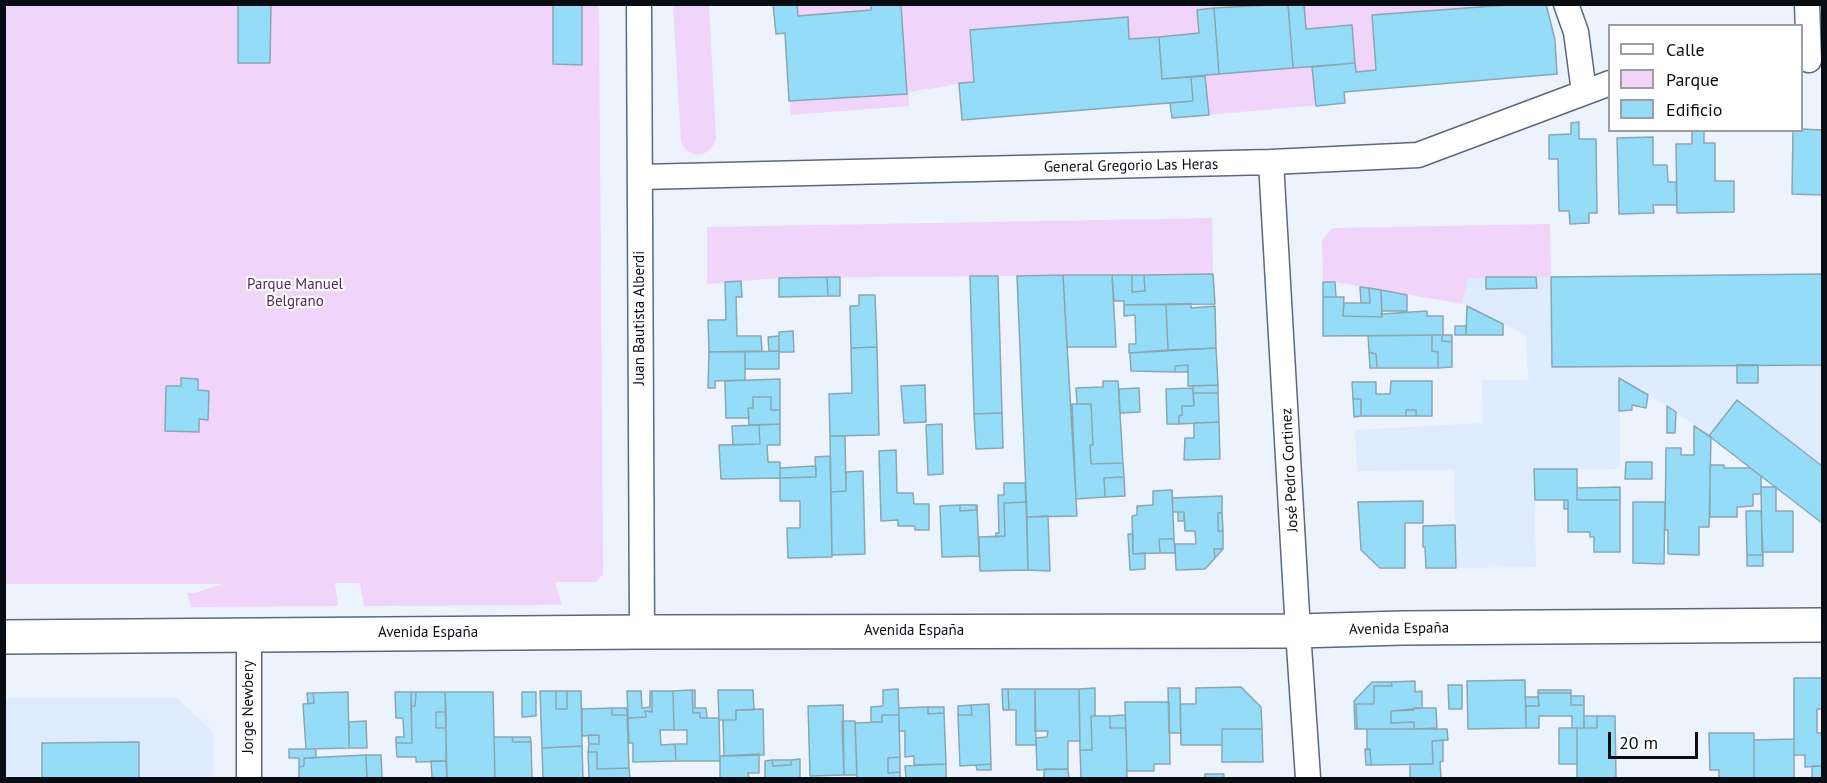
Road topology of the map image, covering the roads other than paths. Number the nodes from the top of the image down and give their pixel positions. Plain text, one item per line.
1 (639, 4) edge
2 (1566, 4) edge
3 (1807, 4) edge
4 (1811, 60) edge
5 (1608, 84) edge
6 (1584, 92) junction
7 (1271, 162) junction
8 (640, 177) junction
9 (1822, 626) edge
10 (1298, 631) junction
11 (642, 632) junction
12 (249, 635) junction
13 (4, 637) edge
14 (249, 778) edge
15 (1308, 778) edge

1 - 8 street, Juan Bautista Alberdi
2 - 6 street
3 - 4 street
5 - 6 street, General Gregorio Las Heras
6 - 7 street, General Gregorio Las Heras
7 - 8 street, General Gregorio Las Heras
7 - 10 street, José Pedro Cortinez
8 - 11 street, Juan Bautista Alberdi
9 - 10 main road, Avenida España
10 - 11 main road, Avenida España
10 - 15 street, José Pedro Cortinez
11 - 12 main road, Avenida España
12 - 13 main road, Avenida España
12 - 14 street, Jorge Newbery

